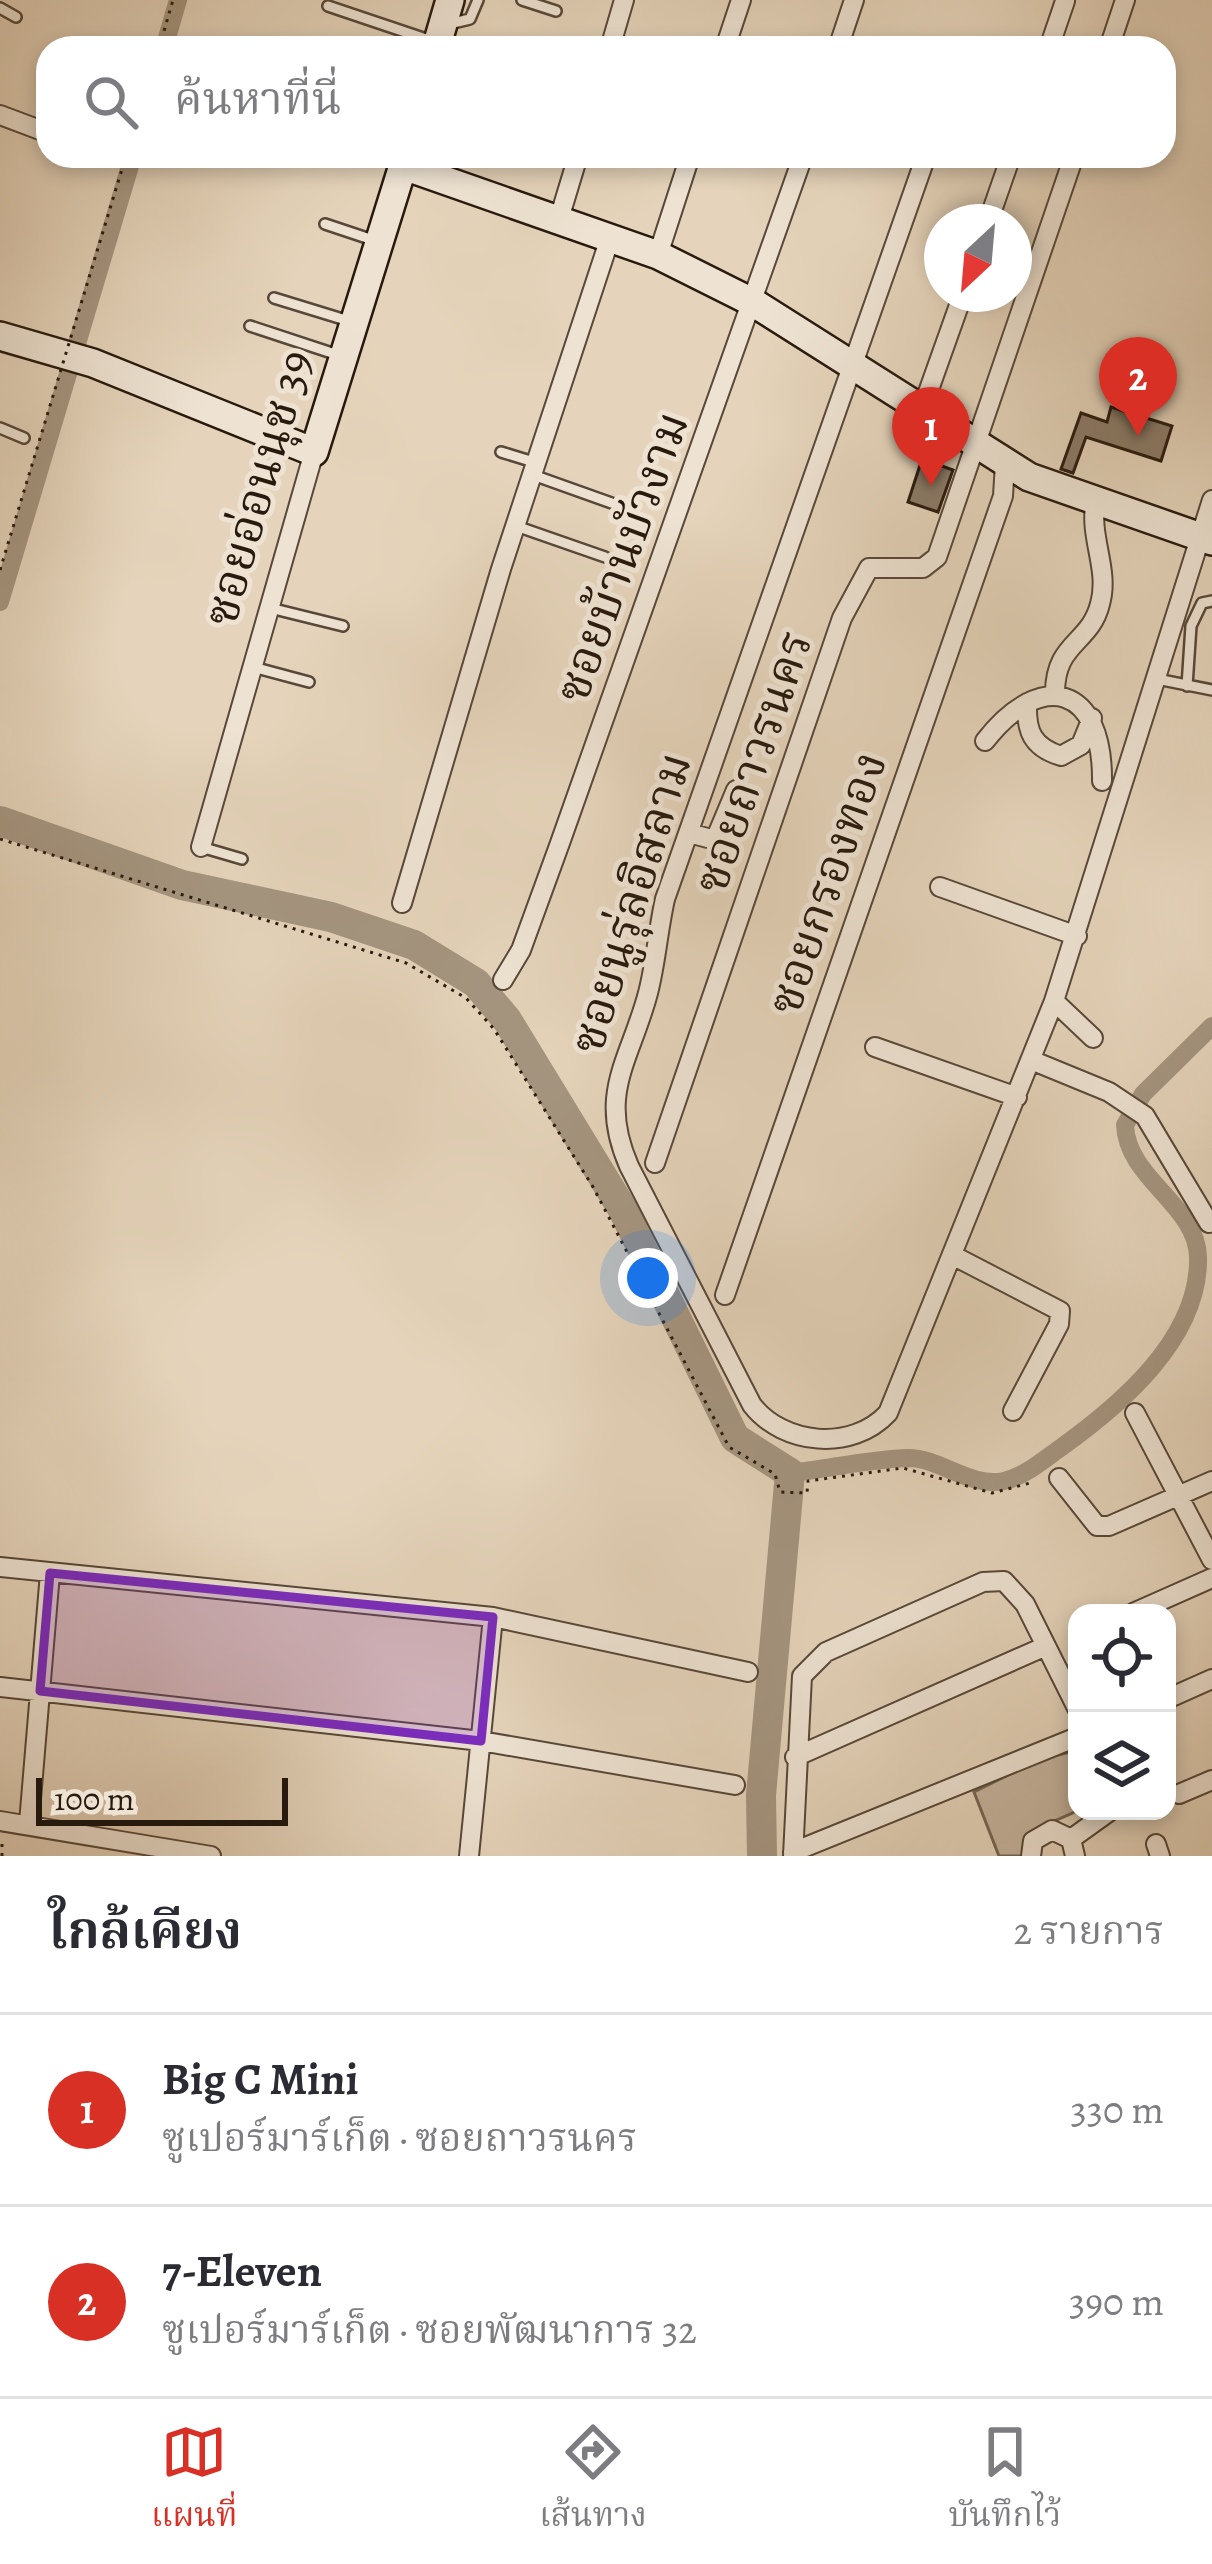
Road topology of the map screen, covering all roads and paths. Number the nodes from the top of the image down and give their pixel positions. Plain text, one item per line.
1 (173, 0) edge
2 (478, 0) edge
3 (522, 0) edge
4 (624, 0) edge
5 (741, 0) edge
6 (854, 0) edge
7 (1125, 0) edge
8 (1065, 1) edge
9 (328, 6) dead end
10 (0, 8) edge
11 (556, 11) dead end
12 (16, 17) dead end
13 (442, 28) edge
14 (162, 36) edge
15 (614, 36) edge
16 (729, 36) edge
17 (842, 36) edge
18 (1052, 36) edge
19 (1113, 36) edge
20 (0, 115) edge
21 (36, 128) edge
22 (123, 168) edge
23 (403, 168) edge
24 (424, 168) edge
25 (574, 168) edge
26 (686, 168) edge
27 (798, 168) edge
28 (922, 168) edge
29 (1007, 168) edge
30 (1069, 168) edge
31 (994, 204) edge
32 (559, 219) junction
33 (325, 224) dead end
34 (610, 238) junction
35 (378, 242) junction
36 (658, 255) junction
37 (274, 298) dead end
38 (754, 304) junction
39 (957, 312) edge
40 (354, 322) junction
41 (250, 326) dead end
42 (0, 336) edge
43 (343, 356) junction
44 (76, 358) junction
45 (855, 367) junction
46 (921, 412) junction
47 (0, 428) edge
48 (24, 438) dead end
49 (977, 448) junction
50 (314, 452) junction
51 (501, 452) dead end
52 (535, 469) junction
53 (1017, 470) junction
54 (1212, 500) edge
55 (1096, 501) junction
56 (620, 506) dead end
57 (516, 526) junction
58 (1206, 539) edge
59 (604, 557) dead end
60 (0, 570) edge
61 (1212, 601) edge
62 (269, 608) junction
63 (343, 626) dead end
64 (253, 667) junction
65 (1157, 679) junction
66 (309, 682) dead end
67 (1187, 686) junction
68 (1212, 691) edge
69 (1055, 693) junction
70 (1027, 703) junction
71 (1092, 718) junction
72 (986, 741) dead end
73 (1102, 781) dead end
74 (736, 790) dead end
75 (689, 832) junction
76 (0, 839) edge
77 (201, 847) joint
78 (242, 859) dead end
79 (940, 887) dead end
80 (402, 903) dead end
81 (1076, 936) junction
82 (503, 980) dead end
83 (1054, 1001) junction
84 (1094, 1038) dead end
85 (875, 1047) dead end
86 (1031, 1060) junction
87 (1017, 1097) junction
88 (655, 1163) dead end
89 (1208, 1223) dead end
90 (954, 1256) junction
91 (725, 1295) dead end
92 (1013, 1412) dead end
93 (1135, 1413) dead end
94 (1060, 1478) dead end
95 (1212, 1480) edge
96 (1034, 1482) dead end
97 (1181, 1494) junction
98 (1212, 1560) edge
99 (0, 1568) edge
100 (50, 1573) junction
101 (1212, 1578) edge
102 (1153, 1604) edge
103 (493, 1617) junction
104 (1046, 1646) junction
105 (748, 1672) dead end
106 (1212, 1679) edge
107 (0, 1687) edge
108 (1068, 1690) edge
109 (40, 1691) junction
110 (1176, 1696) edge
111 (481, 1741) junction
112 (1068, 1741) edge
113 (795, 1757) junction
114 (1212, 1780) edge
115 (735, 1785) dead end
116 (1179, 1794) dead end
117 (1101, 1820) edge
118 (0, 1822) edge
119 (28, 1823) junction
120 (1073, 1848) edge
121 (793, 1854) edge
122 (211, 1856) edge
123 (469, 1856) edge
124 (1030, 1856) edge

1 - 14 path
2 - 13 lane
3 - 11 lane
4 - 15 street
5 - 16 street
6 - 17 street
7 - 19 street
8 - 18 street
9 - 13 lane
10 - 12 lane
20 - 21 street
22 - 44 path, bridge
23 - 35 street, ซอยอ่อนนุช 39
24 - 32 street
25 - 32 street
26 - 36 street
27 - 38 street, ซอยบ้านบัวงาม
28 - 45 street, ซอยนูรุ่ลอิสลาม
29 - 31 street
30 - 49 street
32 - 34 street
33 - 35 lane
34 - 36 street
34 - 52 street
35 - 40 street, ซอยอ่อนนุช 39
36 - 38 street
37 - 40 lane
38 - 45 street
38 - 82 street, ซอยบ้านบัวงาม
39 - 46 street
40 - 43 street, ซอยอ่อนนุช 39
41 - 43 lane
42 - 44 street
43 - 50 street, ซอยอ่อนนุช 39
44 - 50 street
44 - 60 path, bridge
45 - 46 street
45 - 75 street, ซอยนูรุ่ลอิสลาม
46 - 49 street
47 - 48 lane
49 - 53 street
49 - 88 street, ซอยถาวรนคร
50 - 62 street, ซอยอ่อนนุช 39
51 - 52 lane
52 - 56 lane
52 - 57 street
53 - 55 street
53 - 91 street, ซอยกรองทอง
54 - 58 street
55 - 58 street
55 - 69 street
57 - 59 lane
57 - 80 street
58 - 65 street
61 - 67 lane
62 - 63 lane
62 - 64 street, ซอยอ่อนนุช 39
64 - 66 lane
64 - 77 street, ซอยอ่อนนุช 39
65 - 67 lane
65 - 81 street
67 - 68 lane
69 - 70 street
69 - 71 street
70 - 71 street
70 - 72 street
71 - 73 street
74 - 75 street
75 - 90 street, ซอยนูรุ่ลอิสลาม
76 - 96 path
77 - 78 lane
79 - 81 street
81 - 83 street
83 - 84 street
83 - 86 street
85 - 87 street
86 - 87 street
86 - 89 street
87 - 90 street
90 - 92 street
93 - 97 street
94 - 97 street
95 - 97 street
97 - 98 street
99 - 100 street
100 - 103 street
100 - 109 street
101 - 102 street
103 - 105 street
103 - 111 street
104 - 108 street
104 - 113 street
104 - 113 street
106 - 110 street
107 - 109 street
109 - 111 street
109 - 119 street
111 - 115 street
111 - 123 street
112 - 121 street
113 - 121 street
114 - 116 street
117 - 120 street
118 - 119 street
119 - 122 street
120 - 124 street

